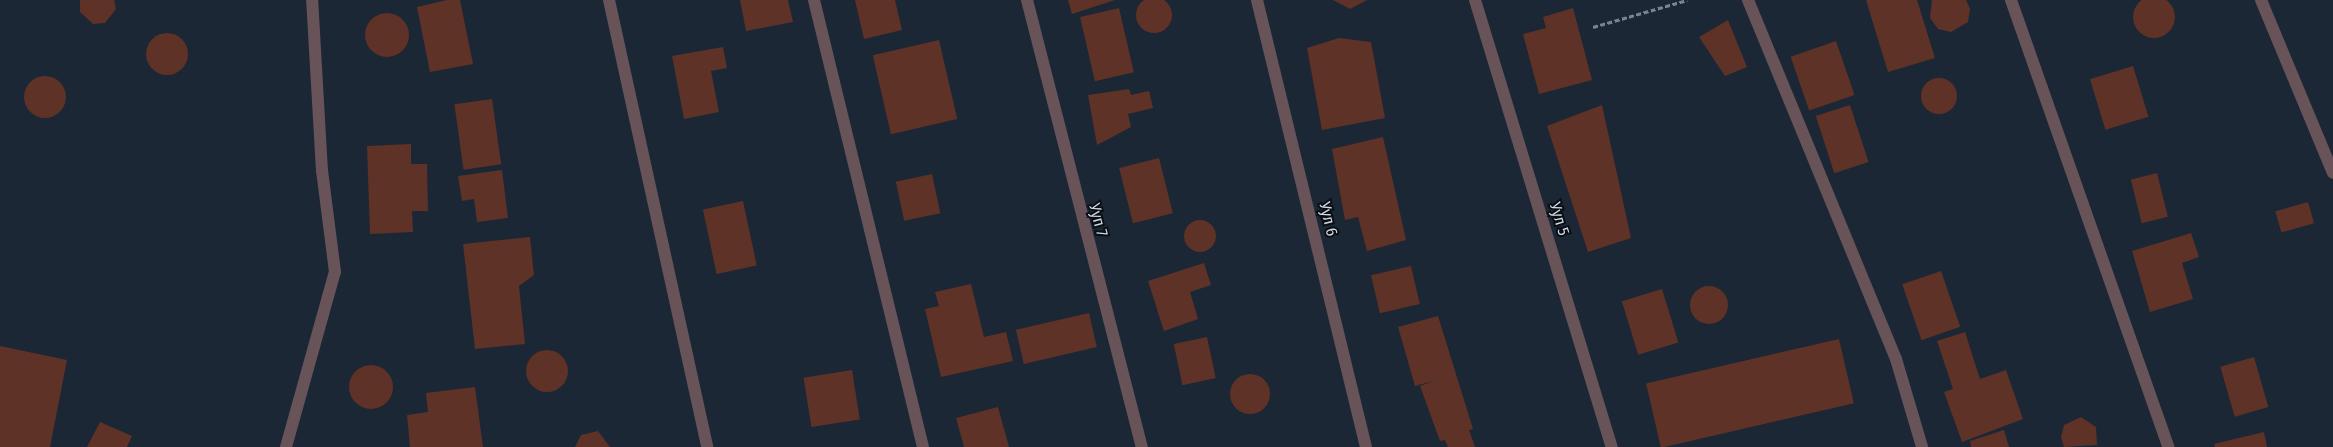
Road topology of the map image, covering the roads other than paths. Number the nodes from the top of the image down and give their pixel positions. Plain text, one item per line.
1 (312, 0) edge
2 (609, 0) edge
3 (814, 0) edge
4 (1027, 0) edge
5 (1257, 0) edge
6 (1475, 0) edge
7 (1748, 0) edge
8 (2011, 0) edge
9 (2261, 0) edge
10 (2333, 173) edge
11 (286, 447) edge
12 (707, 447) edge
13 (923, 447) edge
14 (1142, 447) edge
15 (1366, 447) edge
16 (1612, 447) edge
17 (1922, 447) edge
18 (2168, 447) edge

1 - 11 street
2 - 12 street
3 - 13 street
4 - 14 street, Ууп 7
5 - 15 street, Уул 6
6 - 16 street, Уул 5
7 - 17 street
8 - 18 street
9 - 10 street

